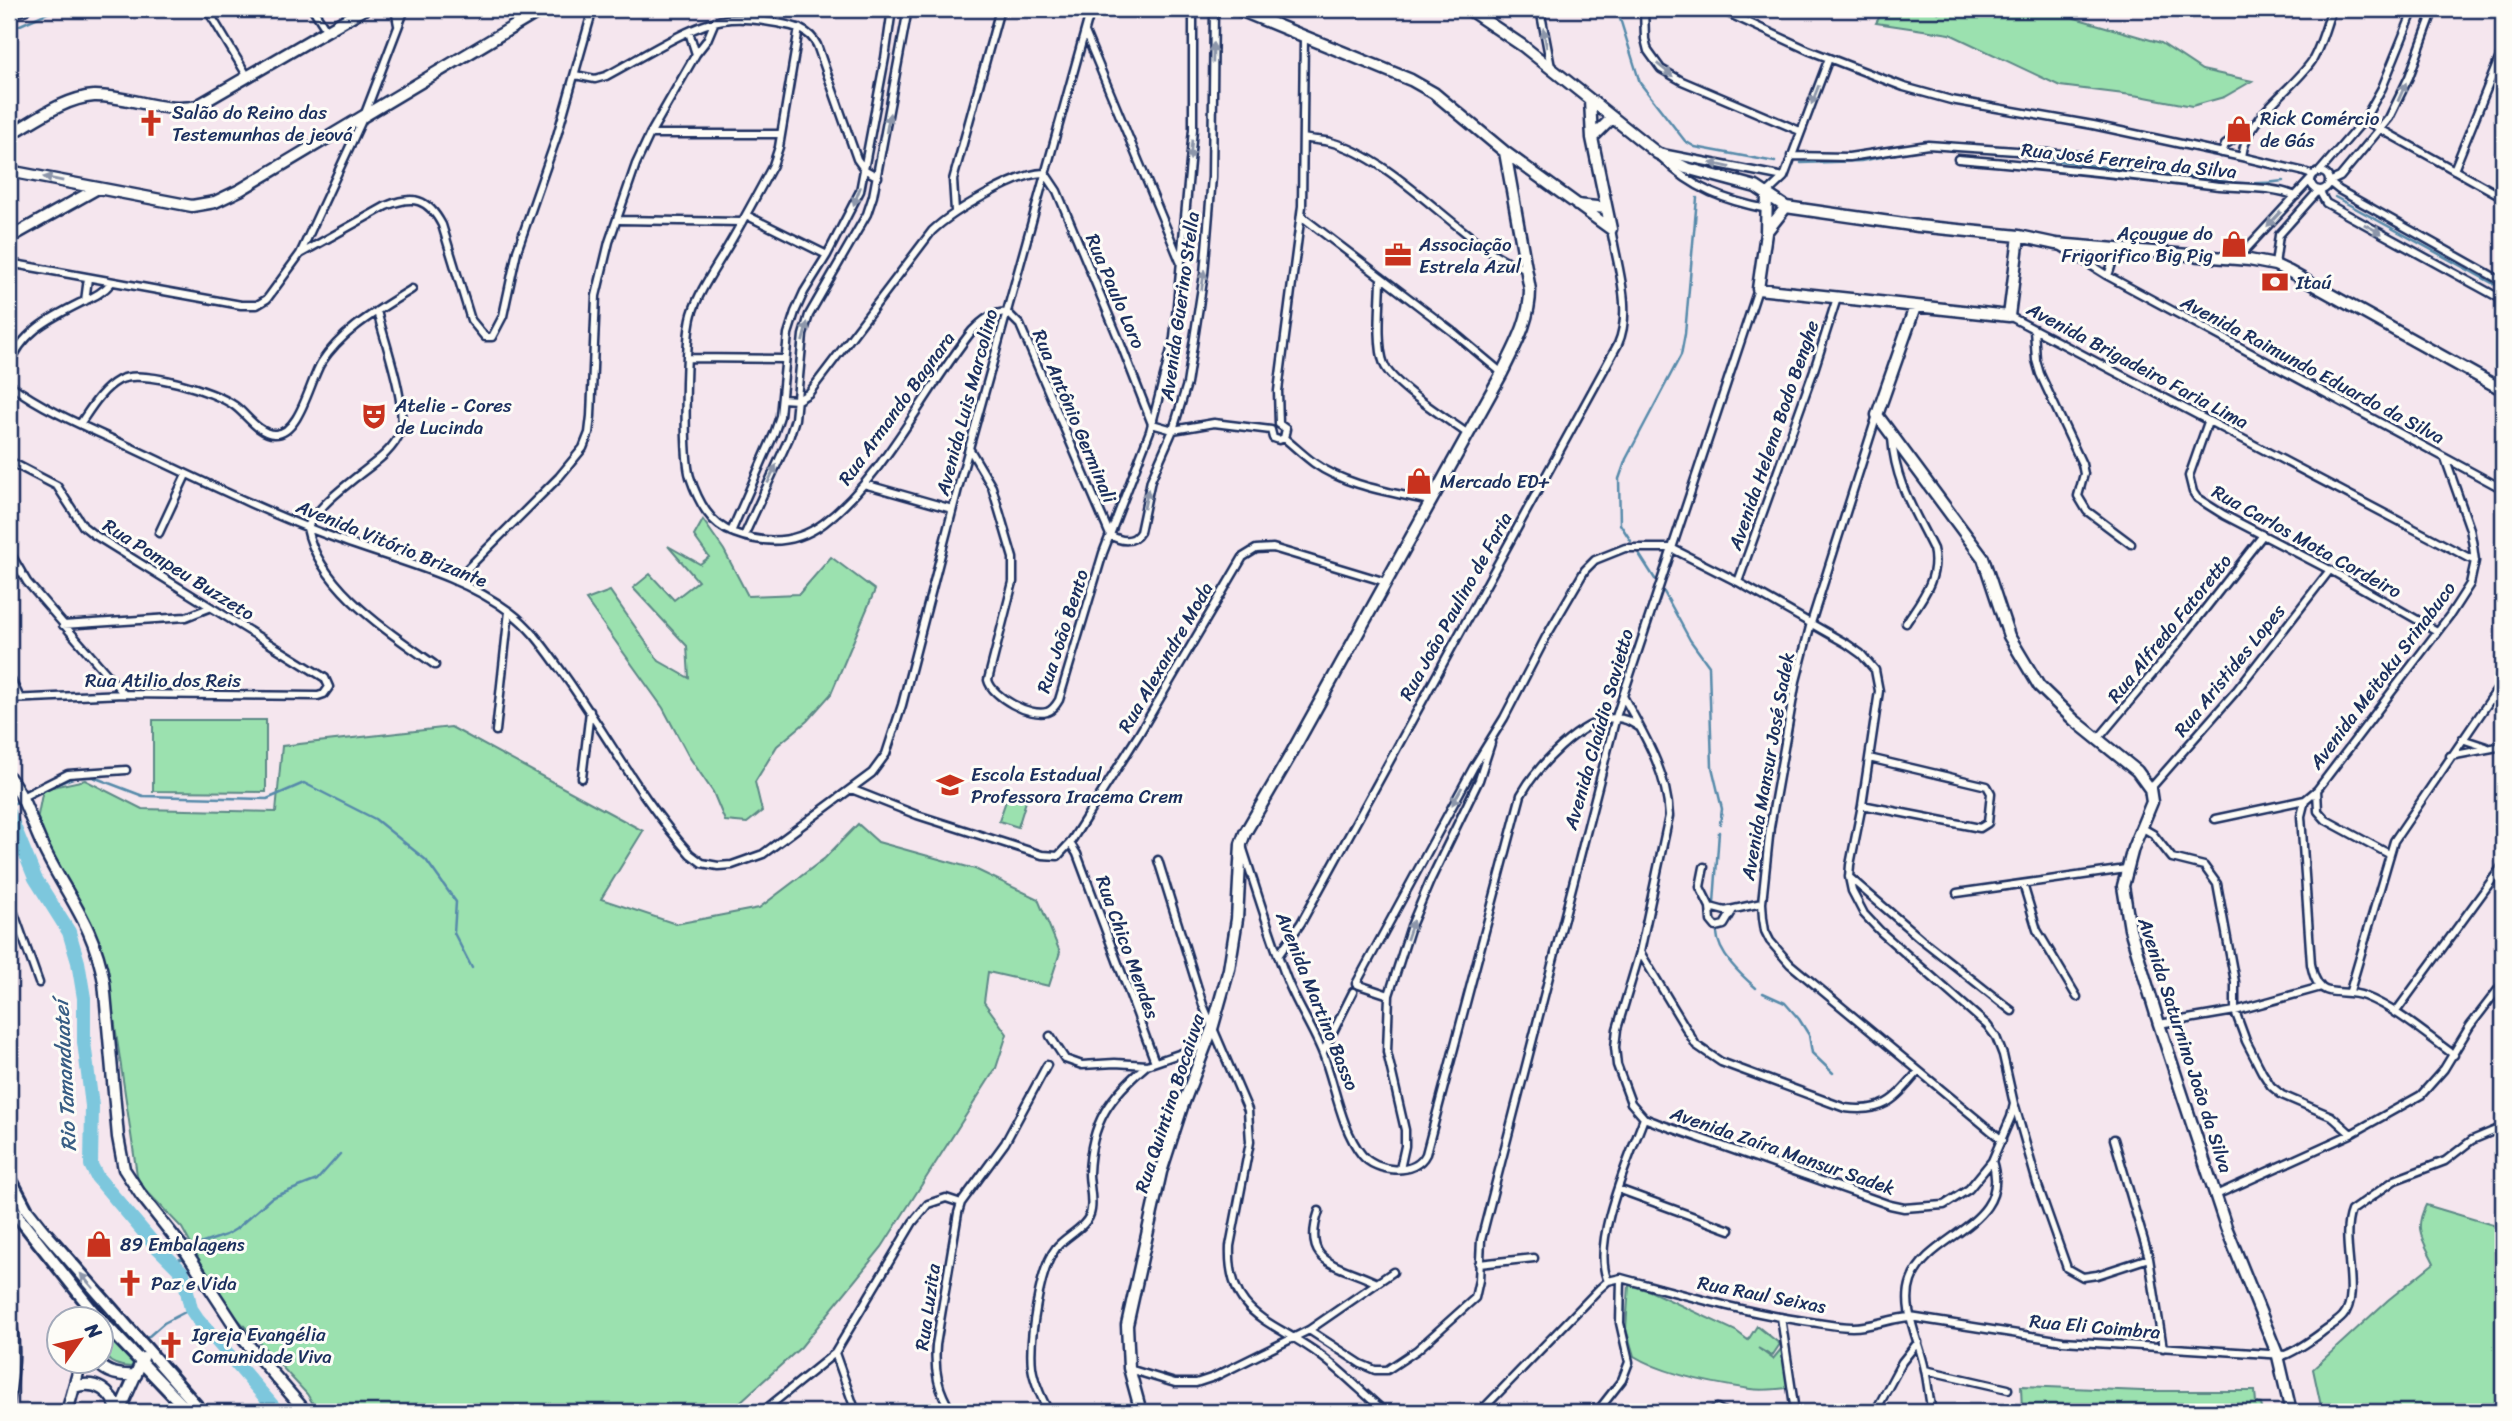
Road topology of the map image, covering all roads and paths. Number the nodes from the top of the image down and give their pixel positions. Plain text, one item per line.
1 (24, 9) edge
2 (207, 9) edge
3 (313, 9) edge
4 (364, 9) edge
5 (395, 9) edge
6 (405, 9) edge
7 (543, 9) edge
8 (593, 9) edge
9 (892, 9) edge
10 (908, 9) edge
11 (1000, 9) edge
12 (1091, 9) edge
13 (1193, 9) edge
14 (1214, 9) edge
15 (1237, 9) edge
16 (1468, 9) edge
17 (1540, 9) edge
18 (1644, 9) edge
19 (1719, 9) edge
20 (2332, 9) edge
21 (2414, 9) edge
22 (2434, 9) edge
23 (9, 12) edge
24 (715, 21) junction
25 (399, 27) junction
26 (799, 28) junction
27 (327, 31) junction
28 (689, 32) junction
29 (1085, 32) junction
30 (1304, 36) junction
31 (2503, 48) edge
32 (696, 54) junction
33 (1829, 58) junction
34 (1551, 67) junction
35 (575, 75) junction
36 (248, 77) junction
37 (1590, 100) junction
38 (364, 116) junction
39 (1612, 118) junction
40 (2364, 120) junction
41 (2253, 126) junction
42 (2382, 128) junction
43 (1800, 131) junction
44 (650, 134) junction
45 (780, 134) junction
46 (9, 135) edge
47 (1303, 138) junction
48 (1592, 138) junction
49 (1505, 152) junction
50 (1657, 153) junction
51 (2222, 153) junction
52 (2077, 155) dead end
53 (1791, 156) junction
54 (2242, 157) junction
55 (1958, 159) dead end
56 (864, 169) junction
57 (2454, 170) junction
58 (9, 171) edge
59 (2320, 171) junction
60 (1045, 173) junction
61 (878, 177) junction
62 (1784, 177) junction
63 (2312, 177) junction
64 (2329, 182) junction
65 (98, 188) junction
66 (2319, 190) junction
67 (1767, 193) junction
68 (2296, 196) junction
69 (2503, 197) edge
70 (1577, 205) junction
71 (1786, 207) junction
72 (1606, 208) junction
73 (1767, 209) junction
74 (955, 211) junction
75 (746, 215) junction
76 (1301, 216) junction
77 (619, 220) junction
78 (742, 222) junction
79 (1611, 229) junction
80 (1766, 233) junction
81 (2020, 236) junction
82 (9, 238) edge
83 (2056, 244) junction
84 (2118, 248) junction
85 (300, 254) junction
86 (827, 256) junction
87 (2237, 259) junction
88 (9, 263) edge
89 (1181, 263) junction
90 (2275, 265) junction
91 (1526, 268) junction
92 (1381, 276) junction
93 (2108, 276) junction
94 (88, 278) junction
95 (112, 282) junction
96 (2503, 282) edge
97 (412, 289) dead end
98 (1758, 289) junction
99 (1837, 298) junction
100 (2503, 300) edge
101 (85, 301) junction
102 (1915, 307) junction
103 (377, 311) junction
104 (1007, 312) junction
105 (2009, 316) junction
106 (2034, 329) junction
107 (688, 359) junction
108 (785, 359) junction
109 (9, 367) edge
110 (1502, 373) junction
111 (9, 384) edge
112 (2503, 390) edge
113 (782, 400) junction
114 (798, 400) junction
115 (1877, 415) junction
116 (2208, 422) junction
117 (80, 424) junction
118 (1152, 424) junction
119 (1279, 424) junction
120 (1173, 430) junction
121 (1271, 430) junction
122 (1891, 432) junction
123 (1468, 434) junction
124 (1284, 438) junction
125 (969, 448) junction
126 (2445, 458) junction
127 (9, 461) edge
128 (186, 475) junction
129 (864, 484) junction
130 (2503, 489) edge
131 (1429, 501) junction
132 (952, 509) junction
133 (307, 528) junction
134 (731, 532) junction
135 (159, 533) dead end
136 (1110, 535) junction
137 (2263, 536) junction
138 (744, 537) junction
139 (2131, 544) dead end
140 (1671, 548) junction
141 (9, 551) edge
142 (2475, 561) junction
143 (2330, 570) junction
144 (455, 581) junction
145 (1386, 582) junction
146 (1738, 582) junction
147 (209, 608) junction
148 (509, 611) junction
149 (1811, 623) junction
150 (1906, 624) dead end
151 (63, 625) junction
152 (2437, 631) junction
153 (435, 666) dead end
154 (9, 676) edge
155 (2503, 681) edge
156 (124, 694) junction
157 (318, 696) joint
158 (1623, 696) junction
159 (20, 698) junction
160 (9, 699) edge
161 (590, 711) junction
162 (1616, 718) junction
163 (1640, 728) junction
164 (496, 731) dead end
165 (1492, 738) junction
166 (2098, 739) junction
167 (2462, 739) junction
168 (2503, 746) edge
169 (2488, 748) junction
170 (2451, 756) junction
171 (1869, 758) junction
172 (127, 769) dead end
173 (9, 777) edge
174 (582, 778) dead end
175 (851, 789) junction
176 (2150, 789) junction
177 (2317, 790) junction
178 (22, 797) junction
179 (2305, 800) junction
180 (1862, 805) junction
181 (2215, 819) dead end
182 (2141, 827) junction
183 (1070, 843) junction
184 (1241, 844) junction
185 (2389, 854) junction
186 (1158, 860) dead end
187 (2503, 865) edge
188 (1704, 867) dead end
189 (2126, 869) junction
190 (1849, 877) junction
191 (2023, 884) junction
192 (1957, 893) dead end
193 (9, 899) edge
194 (1762, 903) junction
195 (1710, 907) junction
196 (1733, 910) junction
197 (1640, 951) junction
198 (1279, 956) junction
199 (2503, 983) edge
200 (39, 984) dead end
201 (2321, 987) junction
202 (2350, 991) junction
203 (1353, 992) dead end
204 (1389, 995) junction
205 (2077, 998) dead end
206 (2012, 1011) dead end
207 (2235, 1011) junction
208 (2395, 1013) junction
209 (2159, 1024) junction
210 (1212, 1029) junction
211 (1050, 1036) dead end
212 (1205, 1045) junction
213 (1323, 1052) junction
214 (2454, 1055) junction
215 (1155, 1062) junction
216 (1047, 1065) dead end
217 (1147, 1065) junction
218 (1918, 1072) junction
219 (2014, 1104) junction
220 (1644, 1118) junction
221 (2503, 1127) edge
222 (2351, 1135) junction
223 (2114, 1139) dead end
224 (2001, 1140) junction
225 (1992, 1161) junction
226 (1400, 1168) junction
227 (9, 1176) edge
228 (1618, 1189) junction
229 (2216, 1195) junction
230 (9, 1200) edge
231 (961, 1203) junction
232 (1320, 1211) dead end
233 (1730, 1230) dead end
234 (1534, 1258) dead end
235 (2149, 1258) junction
236 (1479, 1264) junction
237 (1393, 1272) dead end
238 (1621, 1278) junction
239 (1608, 1280) junction
240 (1377, 1283) junction
241 (89, 1306) edge
242 (9, 1309) edge
243 (1781, 1317) junction
244 (1910, 1317) junction
245 (116, 1321) edge
246 (1309, 1329) junction
247 (116, 1333) edge
248 (132, 1334) junction
249 (1293, 1338) junction
250 (1918, 1342) junction
251 (2163, 1348) junction
252 (835, 1353) junction
253 (2278, 1356) junction
254 (144, 1357) junction
255 (1129, 1368) junction
256 (1925, 1370) junction
257 (116, 1375) edge
258 (78, 1376) edge
259 (135, 1376) junction
260 (74, 1387) junction
261 (2008, 1389) dead end
262 (9, 1411) edge
263 (67, 1412) edge
264 (118, 1412) edge
265 (189, 1412) edge
266 (202, 1412) edge
267 (306, 1412) edge
268 (762, 1412) edge
269 (856, 1412) edge
270 (952, 1412) edge
271 (1049, 1412) edge
272 (1141, 1412) edge
273 (1385, 1412) edge
274 (1480, 1412) edge
275 (1597, 1412) edge
276 (1710, 1412) edge
277 (1724, 1412) edge
278 (1795, 1412) edge
279 (1875, 1412) edge
280 (1931, 1412) edge
281 (2291, 1412) edge

1 - 23 street
2 - 36 street
3 - 27 street
4 - 27 street
5 - 25 street
6 - 25 street
7 - 38 street
8 - 35 street
9 - 56 street
61 -> 10 street
11 - 74 street
12 - 29 street, Avenida Luis Marcolino
13 -> 89 street, Avenida Guerino Stella
120 -> 14 street, Avenida Guerino Stella
15 - 30 street
16 - 34 street
34 -> 17 street
18 -> 43 street
19 - 33 street
20 - 41 street
21 - 40 street
42 -> 22 street
24 - 26 street
24 - 28 street
24 - 32 street
25 - 38 street
26 - 45 street, Rua Armando Bagnara
26 - 56 street
27 - 36 street
28 - 32 street
28 - 35 street
29 - 60 street, Avenida Luis Marcolino
29 - 89 street
30 - 47 street
30 - 49 street
31 - 57 street
32 - 44 street
33 -> 43 street
33 - 51 street
34 - 37 street
35 - 85 street
36 - 46 street
37 - 39 street
37 - 48 street, Rua João Paulino de Faria
38 - 65 street
38 - 85 street
39 - 48 street
39 - 50 street
40 - 42 street
40 - 59 street
41 - 51 street
41 - 54 street
42 - 57 street
42 - 64 street
43 - 53 street
44 - 45 street
44 - 77 street
45 - 75 street, Rua Armando Bagnara
47 - 76 street
47 - 91 street
48 - 72 street, Rua João Paulino de Faria
49 - 70 street
49 - 91 street
62 -> 50 street
50 - 67 street
50 - 73 street
51 - 54 street
52 - 53 street, Rua José Ferreira da Silva
53 - 62 street
54 - 63 street
55 - 68 street, Rua José Ferreira da Silva
56 - 61 street
56 -> 86 street
57 - 69 street
65 -> 58 street
59 - 63 street
59 - 64 street
60 - 74 street
60 - 104 street, Avenida Luis Marcolino
60 - 118 street, Rua Paulo Loro
114 -> 61 street
62 - 67 street
63 - 66 street
63 - 68 street
64 - 66 street
64 - 96 street
65 - 82 street
66 - 90 street
66 -> 100 street
67 - 71 street
67 - 73 street, Avenida Claúdio Savietto
68 -> 87 street
70 - 72 street
70 - 79 street
71 - 80 street
71 - 81 street
72 - 79 street, Rua João Paulino de Faria
73 - 80 street, Avenida Claúdio Savietto
74 - 114 street
75 - 78 street, Rua Armando Bagnara
75 - 86 street
76 - 92 street
76 - 119 street
77 - 78 street
77 - 144 street
78 - 107 street, Rua Armando Bagnara
79 - 198 street, Rua João Paulino de Faria
80 - 98 street, Avenida Claúdio Savietto
81 - 83 street
81 - 105 street
83 - 84 street
83 - 93 street, Avenida Raimundo Eduardo da Silva
84 - 87 street
84 - 93 street
85 - 95 street
86 - 108 street
87 - 90 street
88 - 94 street
89 - 118 street, Avenida Guerino Stella
90 - 112 street
91 - 110 street
92 - 110 street
92 - 123 street
93 - 126 street, Avenida Raimundo Eduardo da Silva
94 - 95 street
94 - 101 street
95 - 101 street
97 - 103 street
98 - 99 street, Avenida Brigadeiro Faria Lima
98 - 140 street, Avenida Claúdio Savietto
99 - 102 street, Avenida Brigadeiro Faria Lima
99 - 146 street, Avenida Helena Bodo Benghe
101 - 109 street
102 - 105 street, Avenida Brigadeiro Faria Lima
102 - 115 street, Avenida Mansur José Sadek
103 - 117 street
103 - 133 street
104 - 125 street, Avenida Luis Marcolino
104 - 129 street, Rua Armando Bagnara
104 - 136 street, Rua Antônio Germinali
105 - 106 street, Avenida Brigadeiro Faria Lima
106 - 116 street, Avenida Brigadeiro Faria Lima
106 - 139 street
107 - 108 street
107 - 134 street, Rua Armando Bagnara
108 - 113 street
110 - 123 street
111 - 117 street, Avenida Vitório Brizante
113 - 114 street
113 - 134 street
138 -> 114 street
115 - 122 street
115 - 149 street, Avenida Mansur José Sadek
116 - 137 street, Rua Carlos Mota Cordeiro
116 - 142 street, Avenida Brigadeiro Faria Lima
117 - 128 street, Avenida Vitório Brizante
118 - 120 street
118 - 136 street, Avenida Guerino Stella
119 - 121 street
119 - 124 street
120 - 121 street
136 -> 120 street, Avenida Guerino Stella
121 - 124 street
122 - 150 street
122 - 166 street
123 - 131 street
124 - 131 street
125 - 132 street, Avenida Luis Marcolino
125 - 136 street, Rua João Bento
126 - 130 street, Avenida Raimundo Eduardo da Silva
126 - 142 street, Avenida Meitoku Srinabuco
127 - 147 street, Rua Pompeu Buzzeto
128 - 133 street, Avenida Vitório Brizante
128 - 135 street
129 - 132 street
129 - 138 street, Rua Armando Bagnara
131 - 145 street
132 - 175 street, Avenida Luis Marcolino
133 - 144 street, Avenida Vitório Brizante
133 - 153 street
134 - 138 street, Rua Armando Bagnara
137 - 143 street, Rua Carlos Mota Cordeiro
137 - 166 street, Rua Alfredo Fatoretto
140 - 146 street
140 - 158 street, Avenida Claúdio Savietto
140 - 165 street
141 - 151 street
142 - 152 street, Avenida Meitoku Srinabuco
143 - 152 street, Rua Carlos Mota Cordeiro
143 - 176 street, Rua Aristides Lopes
144 - 148 street, Avenida Vitório Brizante
145 - 183 street, Rua Alexandre Moda
145 - 184 street
146 - 149 street
147 - 151 street
147 - 157 street, Rua Pompeu Buzzeto
148 - 161 street, Avenida Vitório Brizante
148 - 164 street
149 - 171 street
149 - 194 street, Avenida Mansur José Sadek
151 - 156 street
152 - 177 street, Avenida Meitoku Srinabuco
154 - 159 street
155 - 167 street
156 - 157 street, Rua Atilio dos Reis
156 - 159 street, Rua Atilio dos Reis
158 - 162 street, Avenida Claúdio Savietto
158 - 163 street, Avenida Zaíra Mansur Sadek
159 - 160 street, Rua Atilio dos Reis
161 - 174 street
161 - 175 street, Avenida Vitório Brizante
162 - 163 street
162 - 226 street
162 - 236 street, Avenida Claúdio Savietto
163 - 197 street, Avenida Zaíra Mansur Sadek
204 -> 165 street
165 -> 204 street
166 - 176 street
167 - 169 street
167 - 170 street
168 - 169 street
169 - 170 street
170 - 185 street
171 - 180 street
171 - 180 street
172 - 178 street
173 - 178 street
175 - 183 street
176 - 182 street, Avenida Saturnino João da Silva
177 - 179 street, Avenida Meitoku Srinabuco
177 - 185 street
178 - 267 street
179 - 181 street
179 - 201 street
180 - 190 street
182 - 189 street, Avenida Saturnino João da Silva
182 - 207 street
183 - 215 street, Rua Chico Mendes
184 - 198 street, Avenida Martino Basso
184 - 210 street, Rua Quintino Bocaiuva
185 - 202 street
186 - 210 street
187 - 208 street
188 - 195 street
189 - 191 street
189 - 209 street, Avenida Saturnino João da Silva
190 - 206 street
190 - 219 street
191 - 192 street
191 - 205 street
193 - 200 street
194 - 196 street
194 - 218 street, Avenida Mansur José Sadek
195 - 196 street
195 - 196 street
197 - 218 street
197 - 220 street, Avenida Zaíra Mansur Sadek
198 - 213 street, Avenida Martino Basso
199 - 214 street
201 - 202 street
201 - 207 street
202 - 208 street
203 - 213 street
204 - 226 street
207 - 209 street
207 - 222 street
208 - 214 street
209 - 229 street, Avenida Saturnino João da Silva
210 - 212 street, Rua Quintino Bocaiuva
210 - 249 street
211 - 217 street
212 - 215 street
212 - 255 street, Rua Quintino Bocaiuva
213 - 226 street, Avenida Martino Basso
214 - 222 street
215 - 217 street
216 - 231 street
217 - 271 street
218 - 224 street, Avenida Mansur José Sadek
219 - 224 street, Avenida Zaíra Mansur Sadek
219 - 235 street
220 - 225 street, Avenida Zaíra Mansur Sadek
220 - 228 street
221 - 253 street
222 - 229 street
223 - 235 street
224 - 225 street, Avenida Zaíra Mansur Sadek
225 - 244 street
248 -> 227 main road
228 - 233 street
228 - 239 street
229 - 253 street, Avenida Saturnino João da Silva
230 - 241 main road
231 - 252 street
231 - 270 street, Rua Luzita
232 - 240 street
234 - 236 street
235 - 251 street
236 - 246 street, Avenida Claúdio Savietto
237 - 240 street
238 - 239 street, Rua Raul Seixas
238 - 243 street, Rua Raul Seixas
238 - 275 street
239 - 274 street
240 - 246 street
242 - 262 street
243 - 244 street, Rua Raul Seixas
243 - 278 street
244 - 250 street
244 - 251 street, Rua Eli Coimbra
245 - 248 main road
246 - 249 street
247 - 254 main road
248 - 254 main road
249 - 255 street
249 - 273 street
250 - 256 street
250 - 279 street
251 - 253 street, Rua Eli Coimbra
252 - 268 street
252 - 269 street
253 - 281 street, Avenida Saturnino João da Silva
254 - 259 street
254 - 265 main road
254 - 266 main road
255 - 272 street, Rua Quintino Bocaiuva
256 - 261 street
256 - 280 street
257 - 259 street
258 - 260 street
259 - 264 street
260 - 263 street
260 - 264 street
276 - 277 street

